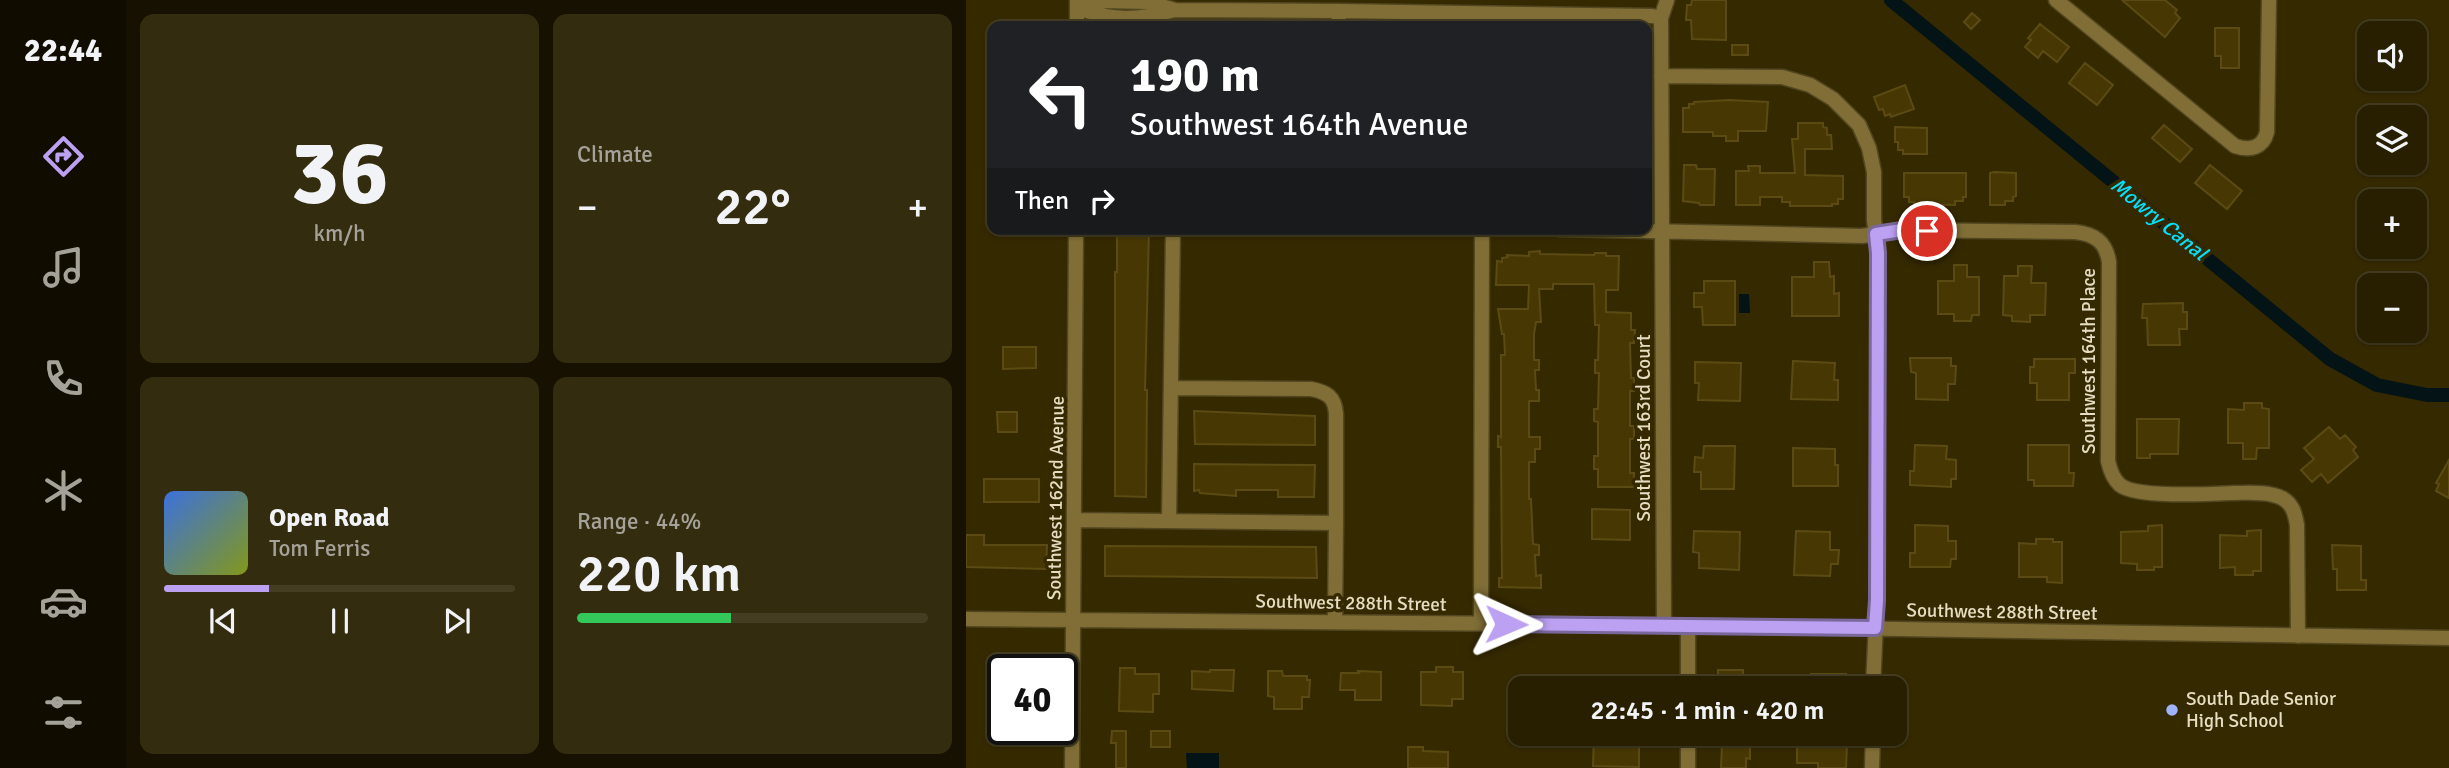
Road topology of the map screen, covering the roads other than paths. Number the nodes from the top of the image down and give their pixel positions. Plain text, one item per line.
1 (1667, 0) edge
2 (2056, 0) edge
3 (2270, 0) edge
4 (1077, 4) edge
5 (1175, 11) edge
6 (1661, 18) junction
7 (1338, 19) edge
8 (1484, 19) edge
9 (1661, 76) junction
10 (1652, 231) edge
11 (1662, 231) junction
12 (1876, 234) junction
13 (1076, 235) edge
14 (1173, 235) edge
15 (1482, 235) edge
16 (1171, 388) junction
17 (1075, 520) junction
18 (1170, 521) junction
19 (1336, 523) junction
20 (966, 619) edge
21 (1073, 620) junction
22 (1335, 622) junction
23 (1481, 624) junction
24 (1664, 625) junction
25 (1688, 626) junction
26 (1875, 628) junction
27 (2298, 636) junction
28 (2449, 638) edge
29 (1688, 676) edge
30 (1873, 676) edge
31 (1688, 746) edge
32 (1873, 746) edge
33 (1072, 768) edge
34 (1688, 768) edge
35 (1872, 768) edge

1 - 6 street, Southwest 163rd Court
2 - 3 street
4 - 5 street
5 - 7 street
6 - 8 street
6 - 9 street, Southwest 163rd Court
7 - 8 street
9 - 11 street, Southwest 163rd Court
9 - 12 street
10 - 11 street
11 - 12 street
11 - 24 street, Southwest 163rd Court
12 - 26 street
12 - 27 street, Southwest 164th Place
13 - 17 street, Southwest 162nd Avenue
14 - 16 street
15 - 23 street
16 - 18 street
16 - 19 street
17 - 18 street
17 - 21 street, Southwest 162nd Avenue
18 - 19 street
19 - 22 street
20 - 21 street, Southwest 288th Street
21 - 22 street, Southwest 288th Street
21 - 33 street, Southwest 162nd Avenue
22 - 23 street, Southwest 288th Street
23 - 24 street, Southwest 288th Street
24 - 25 street, Southwest 288th Street
25 - 26 street, Southwest 288th Street
25 - 29 street
26 - 27 street, Southwest 288th Street
26 - 30 street
27 - 28 street, Southwest 288th Street
31 - 34 street
32 - 35 street

